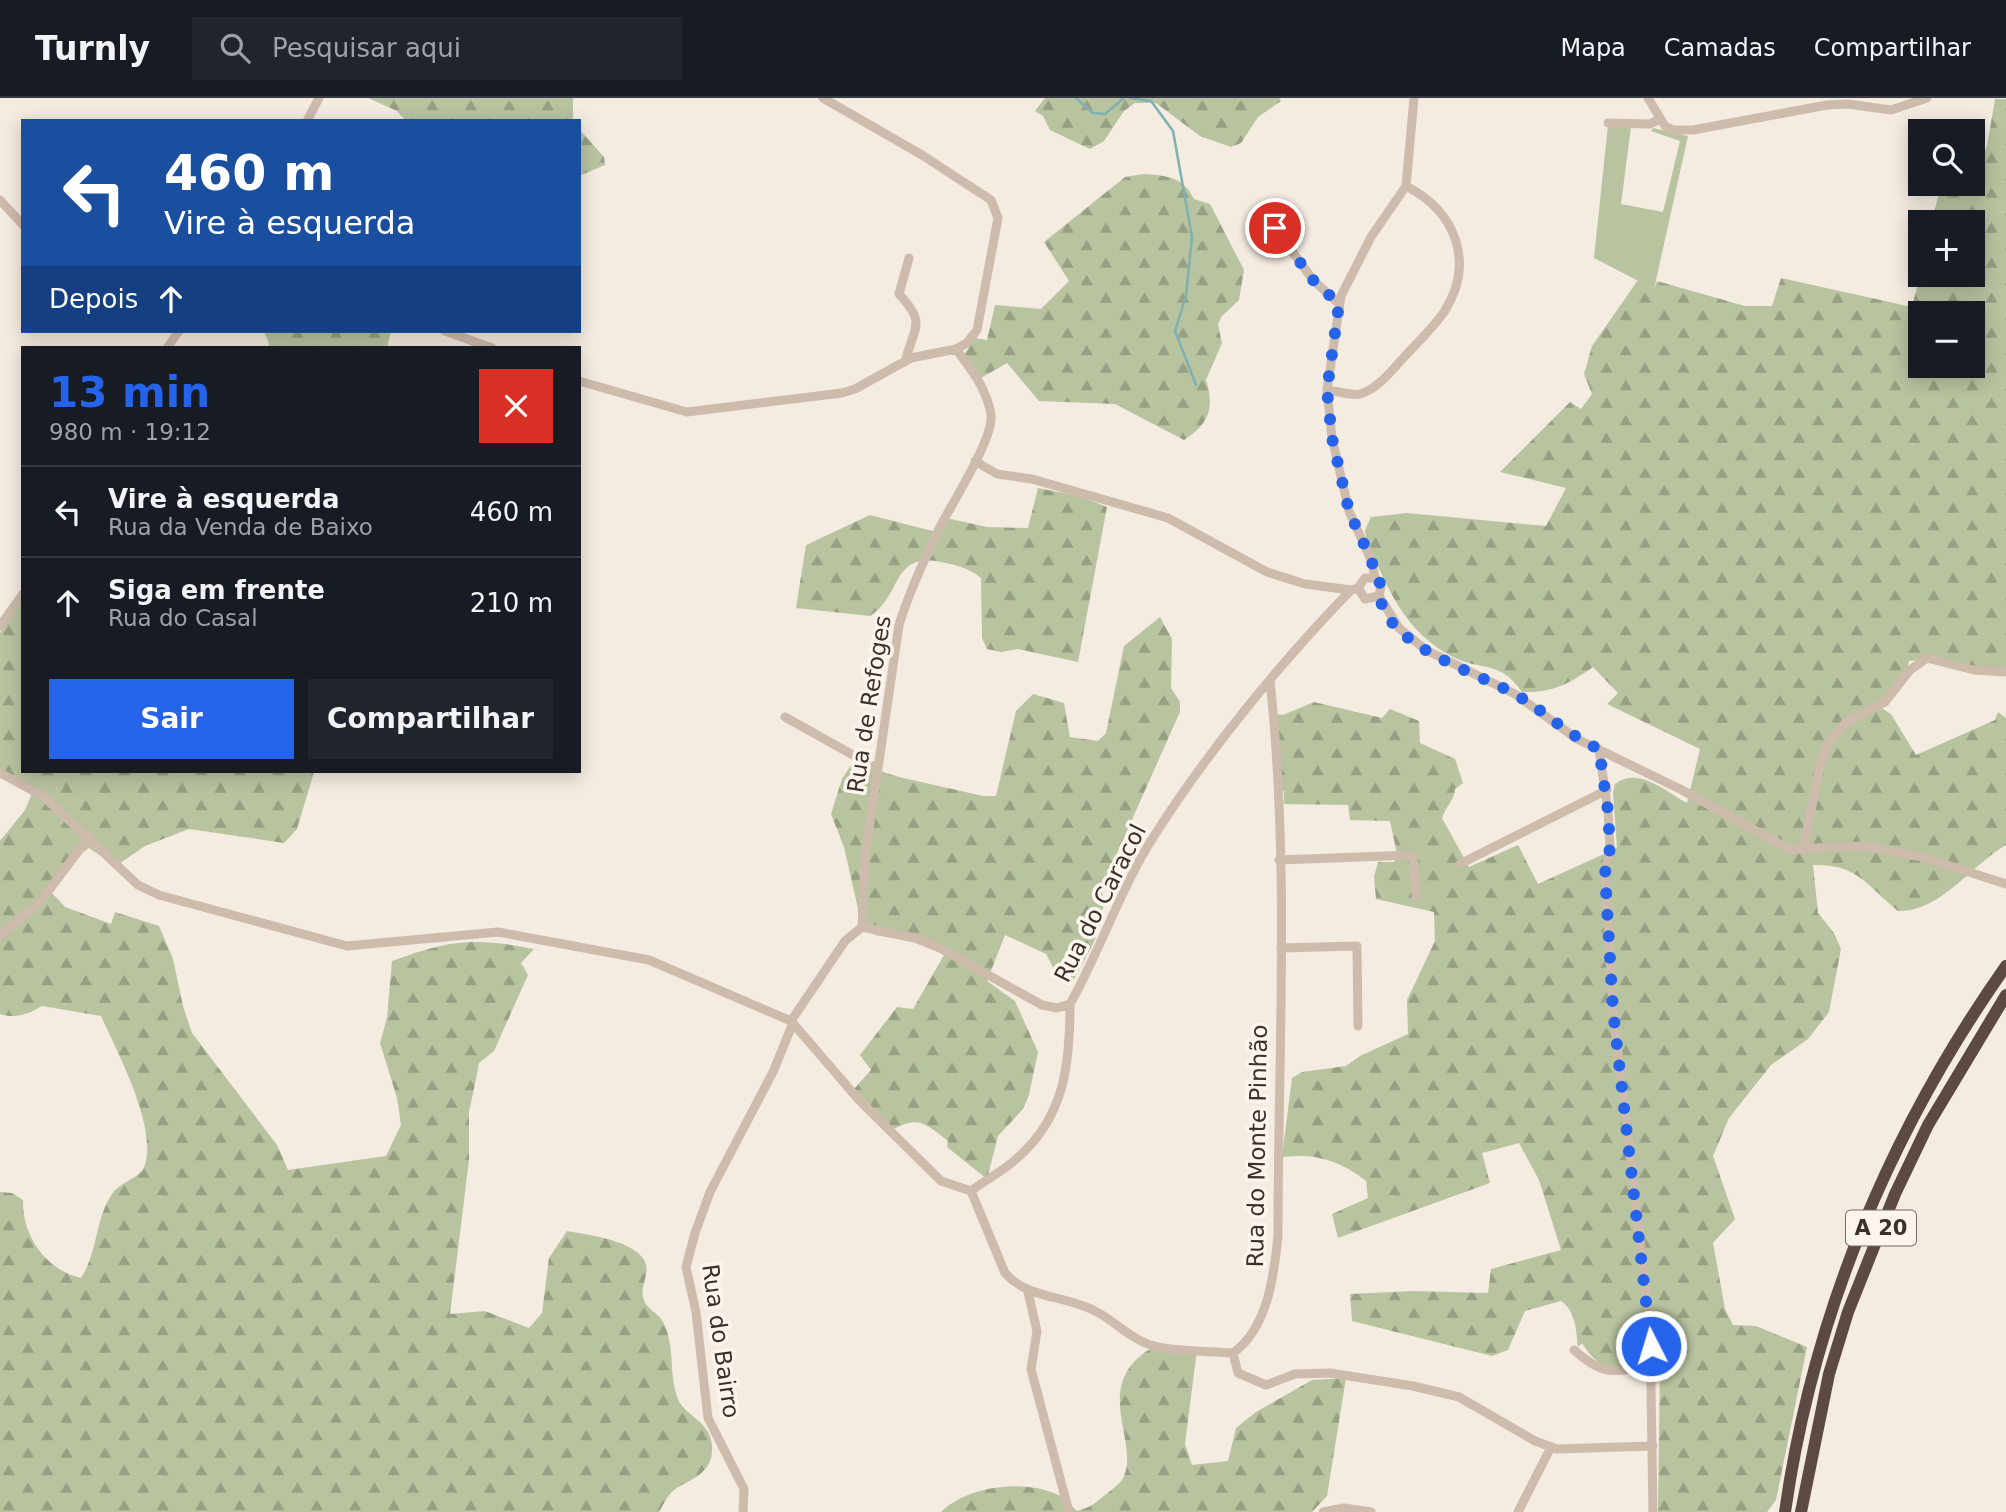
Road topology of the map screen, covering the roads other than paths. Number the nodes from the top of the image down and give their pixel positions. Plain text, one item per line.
1 (319, 98) edge
2 (823, 98) edge
3 (1415, 98) edge
4 (1648, 98) edge
5 (1927, 98) edge
6 (308, 119) edge
7 (1660, 119) junction
8 (1608, 123) dead end
9 (1406, 186) junction
10 (0, 200) edge
11 (1262, 210) dead end
12 (4, 211) edge
13 (21, 224) edge
14 (909, 258) dead end
15 (1339, 304) junction
16 (451, 333) edge
17 (486, 346) edge
18 (956, 349) junction
19 (905, 362) junction
20 (581, 382) edge
21 (1327, 390) junction
22 (975, 461) junction
23 (1375, 578) junction
24 (1354, 589) junction
25 (1379, 596) junction
26 (21, 597) edge
27 (0, 626) edge
28 (2006, 672) edge
29 (1270, 681) junction
30 (785, 717) dead end
31 (1599, 749) junction
32 (878, 769) junction
33 (0, 773) edge
34 (1606, 790) junction
35 (89, 837) junction
36 (1803, 850) junction
37 (1279, 860) junction
38 (1460, 864) dead end
39 (2006, 884) edge
40 (1416, 896) dead end
41 (862, 927) junction
42 (0, 936) edge
43 (1281, 948) junction
44 (2006, 967) edge
45 (2006, 995) edge
46 (1070, 1004) junction
47 (792, 1022) junction
48 (1358, 1026) dead end
49 (971, 1191) junction
50 (1028, 1292) junction
51 (1574, 1350) dead end
52 (1233, 1353) junction
53 (1653, 1366) junction
54 (1653, 1446) junction
55 (1550, 1447) junction
56 (1806, 1482) junction
57 (743, 1512) edge
58 (1069, 1512) edge
59 (1323, 1512) edge
60 (1371, 1512) edge
61 (1518, 1512) edge
62 (1653, 1512) edge
63 (1785, 1512) edge
64 (1801, 1512) edge
65 (1809, 1512) edge

1 - 6 street
2 - 18 street
3 - 9 street
4 - 7 street
5 - 7 street
7 - 8 street
9 - 15 street
9 - 21 street
10 - 12 street
11 - 15 street
12 - 13 street
14 - 19 street
15 - 21 street
16 - 17 street
18 - 19 street
18 - 22 street, Rua de Refoges
19 - 20 street
21 - 23 street
22 - 24 street
22 - 32 street, Rua de Refoges
23 - 24 street
23 - 25 street
24 - 25 street
24 - 29 street, Rua do Caracol
25 - 31 street
26 - 27 street
28 - 36 street
29 - 37 street, Rua do Monte Pinhão
29 - 46 street, Rua do Caracol
30 - 32 street
31 - 34 street
31 - 36 street
32 - 41 street, Rua de Refoges
33 - 35 street
34 - 38 street
34 - 53 street
35 - 42 street
35 - 47 street
36 - 39 street
37 - 40 street
37 - 43 street, Rua do Monte Pinhão
41 - 46 street, Rua do Caracol
41 - 47 street
43 - 48 street
43 - 52 street, Rua do Monte Pinhão
44 - 63 highway, A 20
45 - 56 highway, A 20
46 - 49 street
47 - 49 street
47 - 57 street, Rua do Bairro
49 - 50 street
50 - 52 street
50 - 58 street
51 - 53 street
52 - 55 street
53 - 54 street
54 - 55 street
54 - 62 street
55 - 61 street
56 - 64 highway, A 20
56 - 65 highway
59 - 60 street

